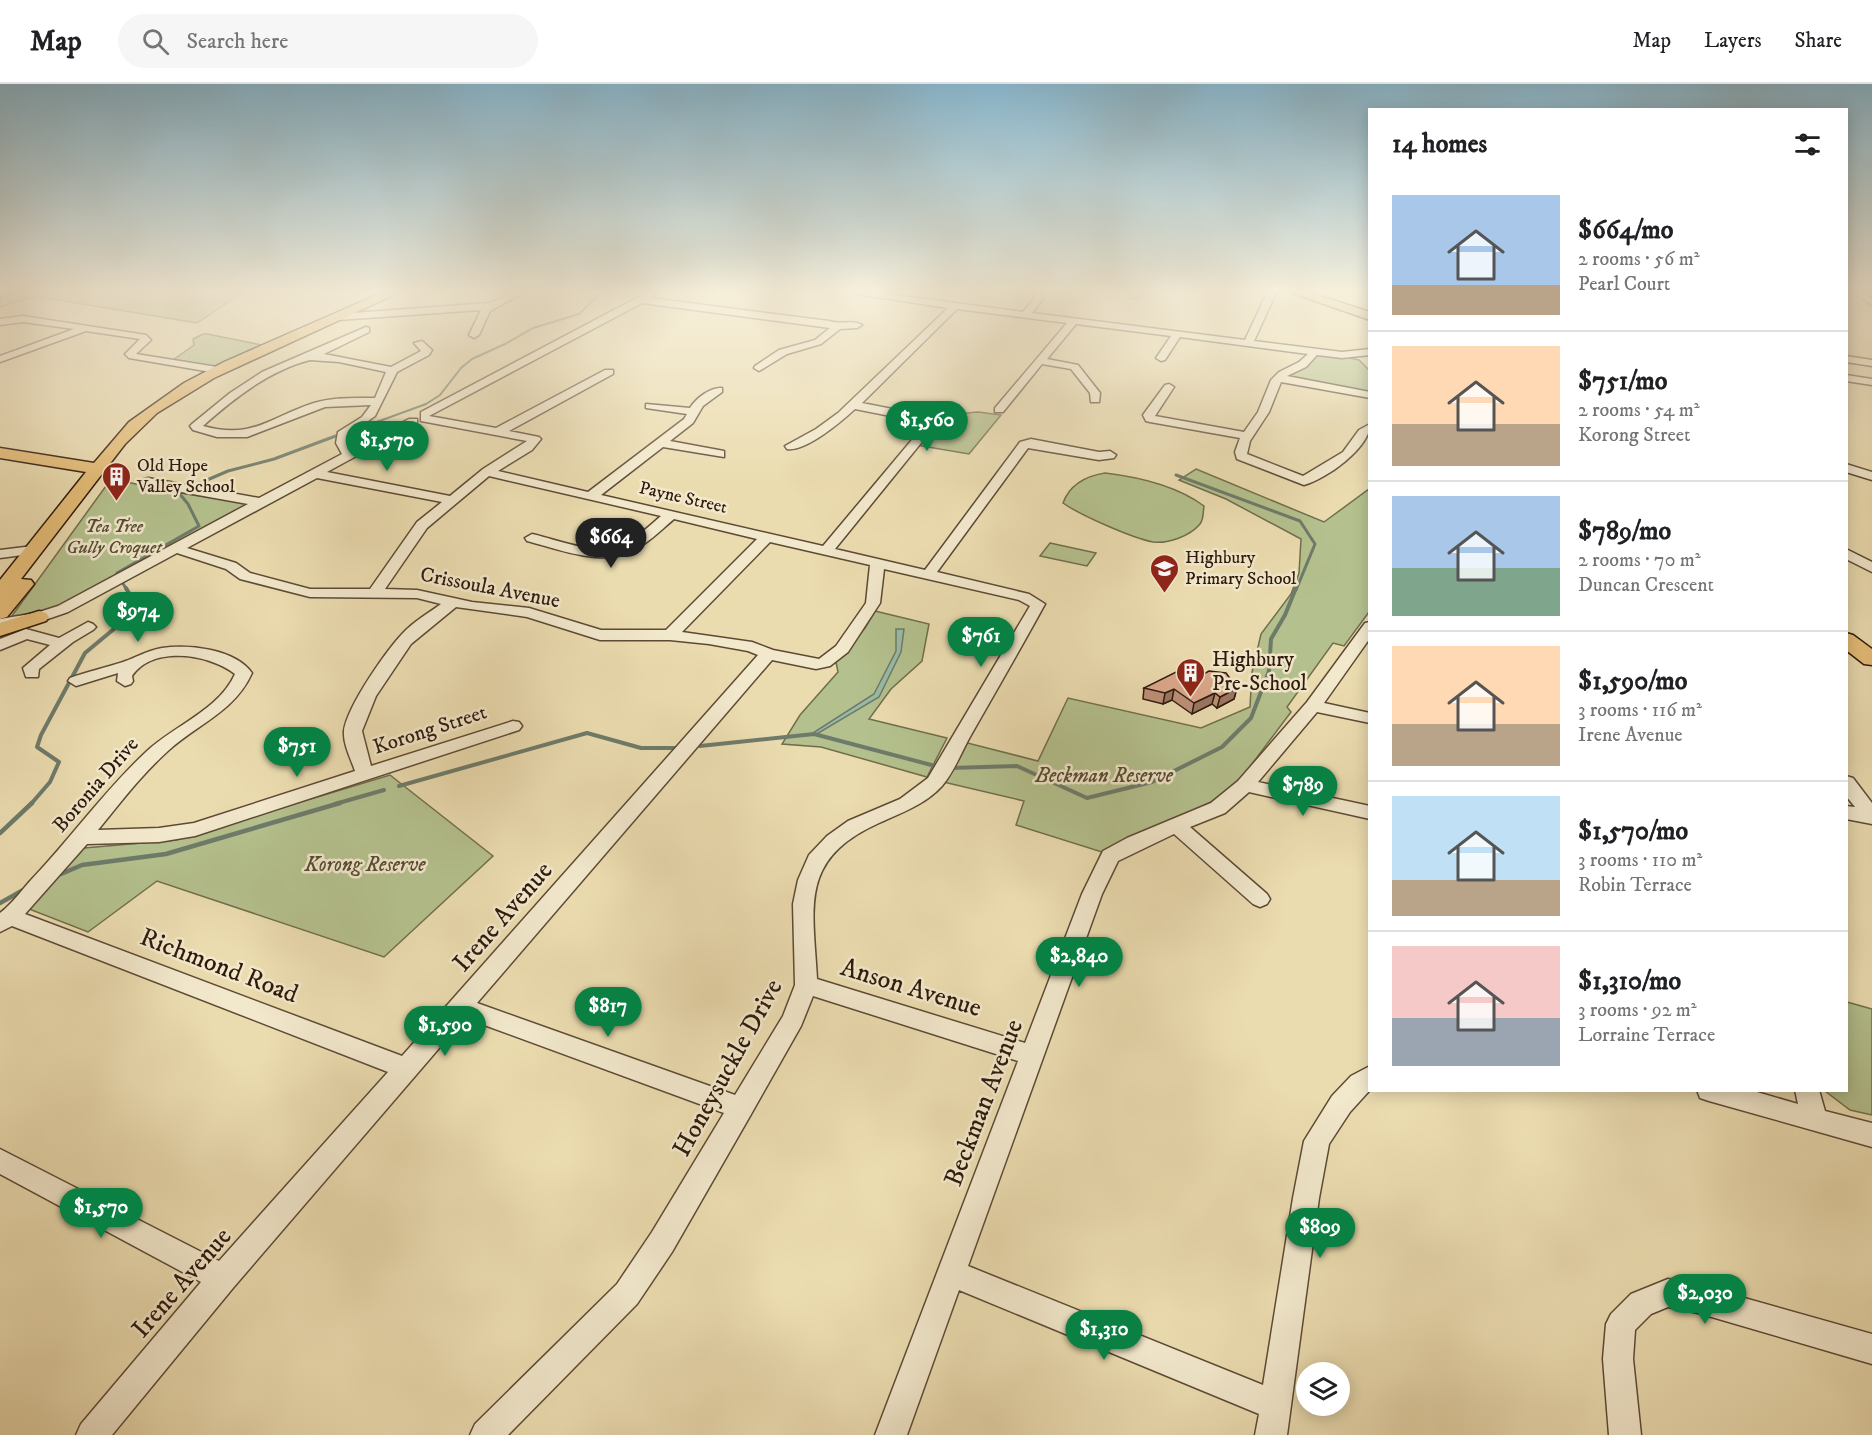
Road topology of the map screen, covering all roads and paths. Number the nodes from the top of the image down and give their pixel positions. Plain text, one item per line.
1 (134, 356) edge
2 (249, 356) edge
3 (311, 356) joint
4 (419, 356) edge
5 (537, 356) edge
6 (777, 356) edge
7 (905, 356) edge
8 (1045, 356) edge
9 (1311, 356) edge
10 (1848, 359) edge
11 (1041, 361) junction
12 (1872, 363) edge
13 (759, 368) dead end
14 (217, 370) junction
15 (392, 370) junction
16 (609, 372) dead end
17 (1278, 378) junction
18 (1848, 378) edge
19 (1872, 382) edge
20 (1169, 387) dead end
21 (718, 390) dead end
22 (324, 393) dead end
23 (1368, 394) edge
24 (1095, 400) dead end
25 (378, 401) junction
26 (852, 405) junction
27 (315, 406) junction
28 (650, 406) dead end
29 (999, 410) dead end
30 (693, 412) junction
31 (421, 418) junction
32 (1368, 428) edge
33 (498, 432) junction
34 (342, 435) junction
35 (1249, 436) junction
36 (660, 443) junction
37 (791, 446) dead end
38 (365, 447) junction
39 (0, 453) edge
40 (720, 454) dead end
41 (1110, 455) dead end
42 (349, 456) junction
43 (90, 465) junction
44 (1848, 469) edge
45 (487, 472) junction
46 (317, 474) junction
47 (1872, 476) edge
48 (148, 482) dead end
49 (592, 495) junction
50 (451, 500) junction
51 (262, 503) junction
52 (672, 514) junction
53 (767, 537) junction
54 (532, 538) dead end
55 (42, 549) junction
56 (177, 549) junction
57 (826, 551) junction
58 (0, 554) edge
59 (1848, 554) edge
60 (877, 563) junction
61 (1872, 568) edge
62 (928, 575) junction
63 (0, 592) edge
64 (374, 594) junction
65 (1037, 601) joint
66 (453, 602) junction
67 (0, 613) edge
68 (39, 617) junction
69 (0, 624) edge
70 (88, 627) dead end
71 (1848, 627) edge
72 (0, 630) edge
73 (670, 635) junction
74 (1366, 635) edge
75 (1848, 641) edge
76 (62, 643) junction
77 (0, 645) edge
78 (1872, 646) edge
79 (768, 654) junction
80 (1872, 659) edge
81 (32, 674) dead end
82 (76, 681) dead end
83 (1313, 706) junction
84 (1368, 717) edge
85 (513, 726) dead end
86 (366, 775) junction
87 (1245, 785) junction
88 (1848, 785) edge
89 (1848, 812) edge
90 (1368, 813) edge
91 (1872, 817) edge
92 (1178, 826) junction
93 (81, 837) junction
94 (1260, 899) dead end
95 (5, 920) edge
96 (806, 985) junction
97 (462, 1007) junction
98 (1033, 1056) junction
99 (408, 1069) junction
100 (1368, 1078) edge
101 (1716, 1092) edge
102 (1808, 1092) edge
103 (741, 1108) junction
104 (1815, 1119) junction
105 (1872, 1135) edge
106 (0, 1161) edge
107 (951, 1273) junction
108 (223, 1278) junction
109 (1872, 1349) edge
110 (1275, 1405) junction
111 (92, 1435) edge
112 (486, 1435) edge
113 (891, 1435) edge
114 (1271, 1435) edge
115 (1626, 1435) edge

1 - 14 street
2 - 14 main road
3 - 15 street
3 - 27 street
4 - 15 street
5 - 31 street
6 - 13 street
7 - 26 street
8 - 11 street
9 - 17 street
10 - 12 street
11 - 24 street
11 - 29 street
14 - 43 main road
15 - 25 street
16 - 33 street
17 - 23 street
17 - 35 street
18 - 19 street
20 - 35 street
21 - 30 street
22 - 27 street
25 - 27 street
25 - 34 street
26 - 37 street
26 - 57 street
28 - 30 street
30 - 36 street
31 - 33 street
31 - 38 street
32 - 35 street
33 - 45 street
34 - 38 street
34 - 42 street
36 - 40 street
36 - 49 street
38 - 42 street
39 - 43 main road
41 - 62 street
42 - 46 street
43 - 55 main road
43 - 55 main road
44 - 47 street
45 - 49 street, Payne Street
45 - 50 street
46 - 50 street
46 - 51 street
48 - 51 street
49 - 52 street, Payne Street
50 - 64 street
51 - 56 street
52 - 53 street, Payne Street
52 - 54 street
53 - 57 street, Payne Street
53 - 73 street
55 - 58 street
55 - 63 main road
55 - 67 main road
56 - 64 street, Crissoula Avenue
56 - 68 street
57 - 60 street, Payne Street
59 - 61 street
60 - 62 street, Payne Street
60 - 79 street, Crissoula Avenue
62 - 65 street, Payne Street
64 - 66 street, Crissoula Avenue
65 - 96 street, Honeysuckle Drive
66 - 73 street, Crissoula Avenue
66 - 86 street
68 - 69 street
68 - 72 main road
70 - 76 street
71 - 78 main road
73 - 79 street, Crissoula Avenue
74 - 83 street, Beckman Avenue
75 - 80 main road
76 - 77 street
76 - 81 street
79 - 97 street, Irene Avenue
82 - 93 street, Boronia Drive
83 - 84 street
83 - 87 street, Beckman Avenue
85 - 86 street, Korong Street
86 - 93 street, Korong Street
87 - 90 street
87 - 92 street, Beckman Avenue
88 - 91 street
89 - 91 street
92 - 94 street
92 - 98 street, Beckman Avenue
93 - 95 street, Boronia Drive
95 - 99 street, Richmond Road
96 - 98 street, Anson Avenue
96 - 103 street, Honeysuckle Drive
97 - 99 street, Irene Avenue
97 - 103 street
98 - 107 street, Beckman Avenue
99 - 108 street, Irene Avenue
100 - 110 street
101 - 104 street
102 - 104 street
103 - 112 street, Honeysuckle Drive
104 - 105 street
106 - 108 street
107 - 110 street
107 - 113 street, Beckman Avenue
108 - 111 street, Irene Avenue
109 - 115 street
110 - 114 street

